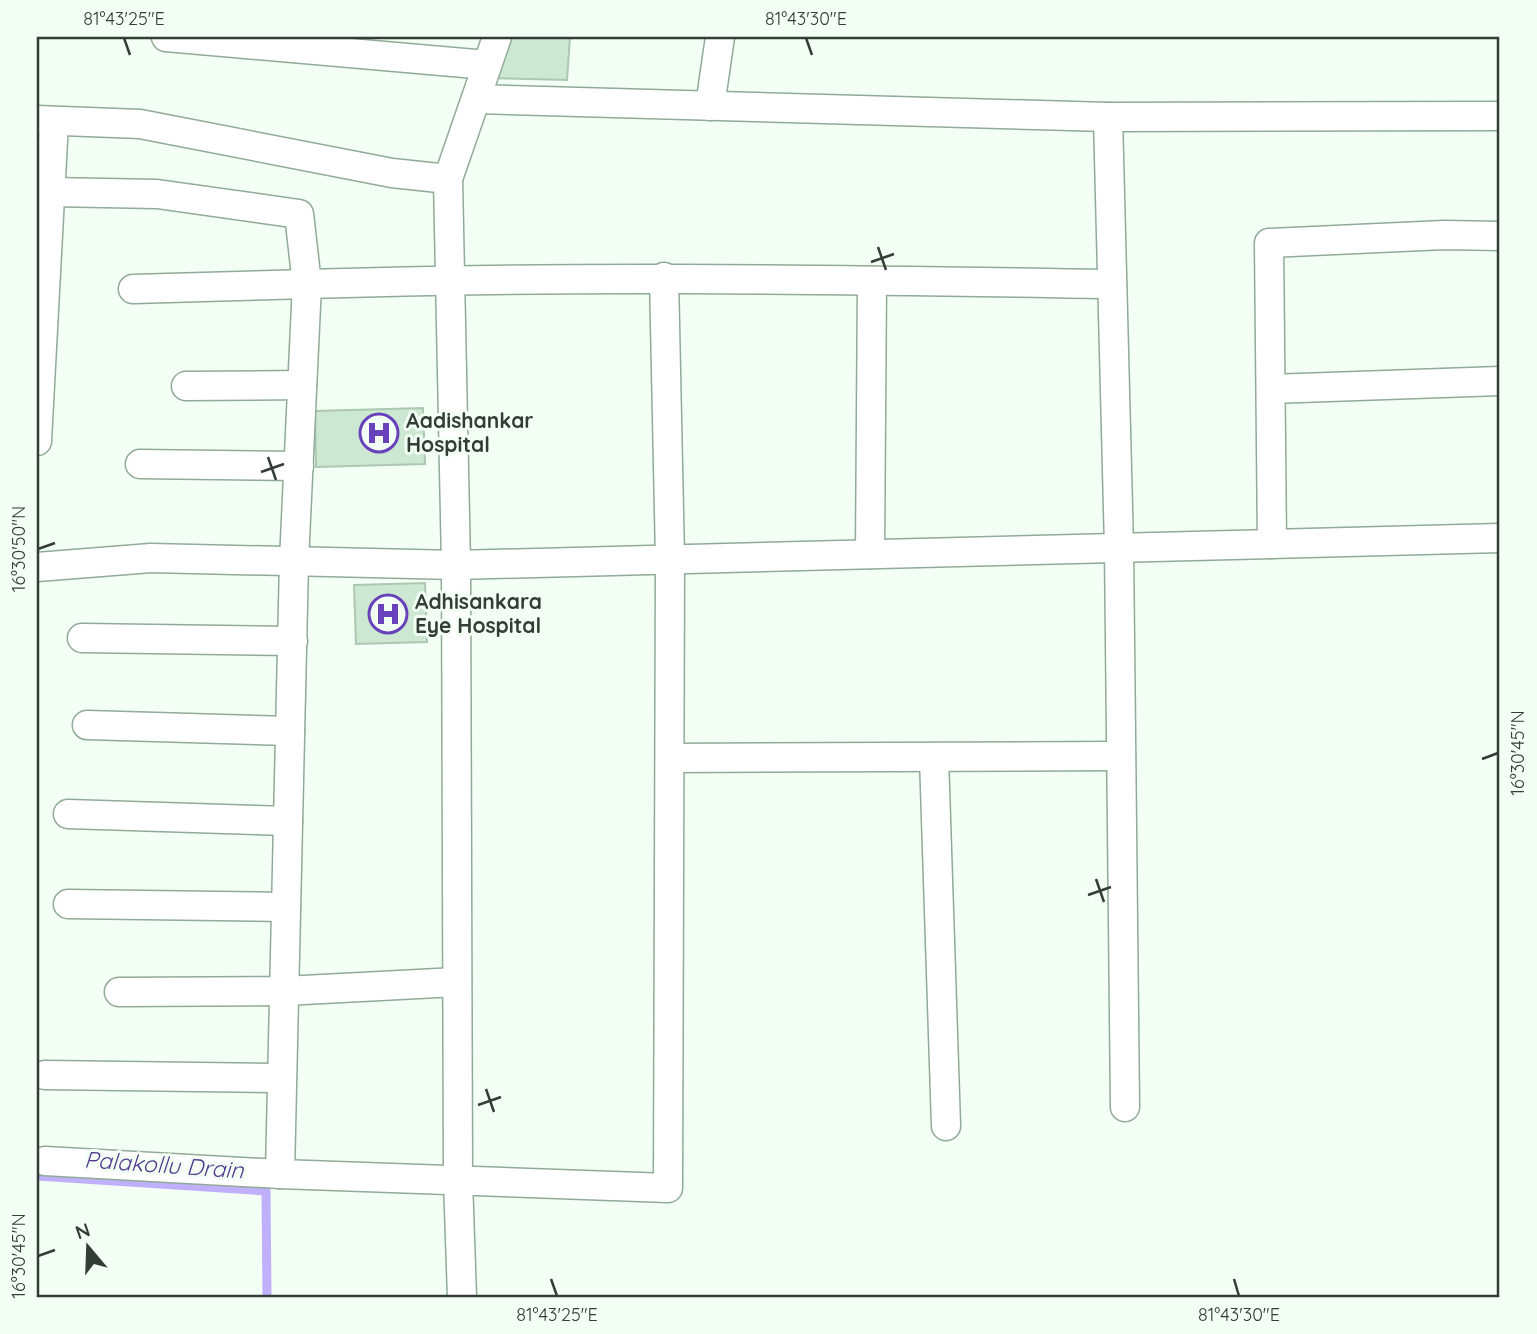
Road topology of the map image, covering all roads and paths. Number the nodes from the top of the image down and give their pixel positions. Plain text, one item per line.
1 (166, 37) edge
2 (496, 37) edge
3 (720, 37) edge
4 (487, 65) junction
5 (476, 99) junction
6 (710, 106) junction
7 (1500, 116) edge
8 (1108, 117) junction
9 (45, 121) edge
10 (448, 179) junction
11 (51, 192) junction
12 (1500, 236) edge
13 (664, 277) junction
14 (450, 279) junction
15 (872, 281) junction
16 (307, 284) junction
17 (1112, 284) junction
18 (133, 289) dead end
19 (1500, 381) edge
20 (302, 385) junction
21 (186, 386) dead end
22 (1270, 389) junction
23 (37, 441) edge
24 (140, 464) dead end
25 (299, 466) junction
26 (1500, 538) edge
27 (1272, 544) junction
28 (1119, 548) junction
29 (870, 554) junction
30 (670, 559) junction
31 (294, 562) junction
32 (456, 565) junction
33 (37, 566) edge
34 (82, 638) dead end
35 (293, 640) junction
36 (87, 725) dead end
37 (290, 731) junction
38 (1122, 756) junction
39 (933, 757) junction
40 (670, 758) junction
41 (68, 814) dead end
42 (288, 821) junction
43 (68, 904) dead end
44 (286, 907) junction
45 (457, 982) junction
46 (284, 991) junction
47 (119, 992) dead end
48 (45, 1075) dead end
49 (282, 1079) junction
50 (1125, 1107) dead end
51 (946, 1126) dead end
52 (45, 1161) dead end
53 (280, 1174) junction
54 (458, 1181) junction
55 (461, 1297) edge

1 - 4 street
2 - 4 street
3 - 6 street
4 - 5 street
5 - 6 street
5 - 10 street
6 - 8 street
7 - 8 street
8 - 17 street
9 - 10 street
9 - 11 street
10 - 14 street
11 - 16 street
11 - 23 street
12 - 22 street
13 - 14 street
13 - 15 street
13 - 30 street
14 - 16 street
14 - 32 street
15 - 17 street
15 - 29 street
16 - 18 street
16 - 20 street
17 - 28 street
19 - 22 street
20 - 21 street
20 - 25 street
22 - 27 street
24 - 25 street
25 - 31 street
26 - 27 street
27 - 28 street
28 - 29 street
28 - 38 street
29 - 30 street
30 - 32 street
30 - 40 street
31 - 32 street
31 - 33 street
31 - 35 street
32 - 45 street
34 - 35 street
35 - 37 street
36 - 37 street
37 - 42 street
38 - 39 street
38 - 50 street
39 - 40 street
39 - 51 street
40 - 54 street
41 - 42 street
42 - 44 street
43 - 44 street
44 - 46 street
45 - 46 street
45 - 54 street
46 - 47 street
46 - 49 street
48 - 49 street
49 - 53 street
52 - 53 street
53 - 54 street
54 - 55 street

